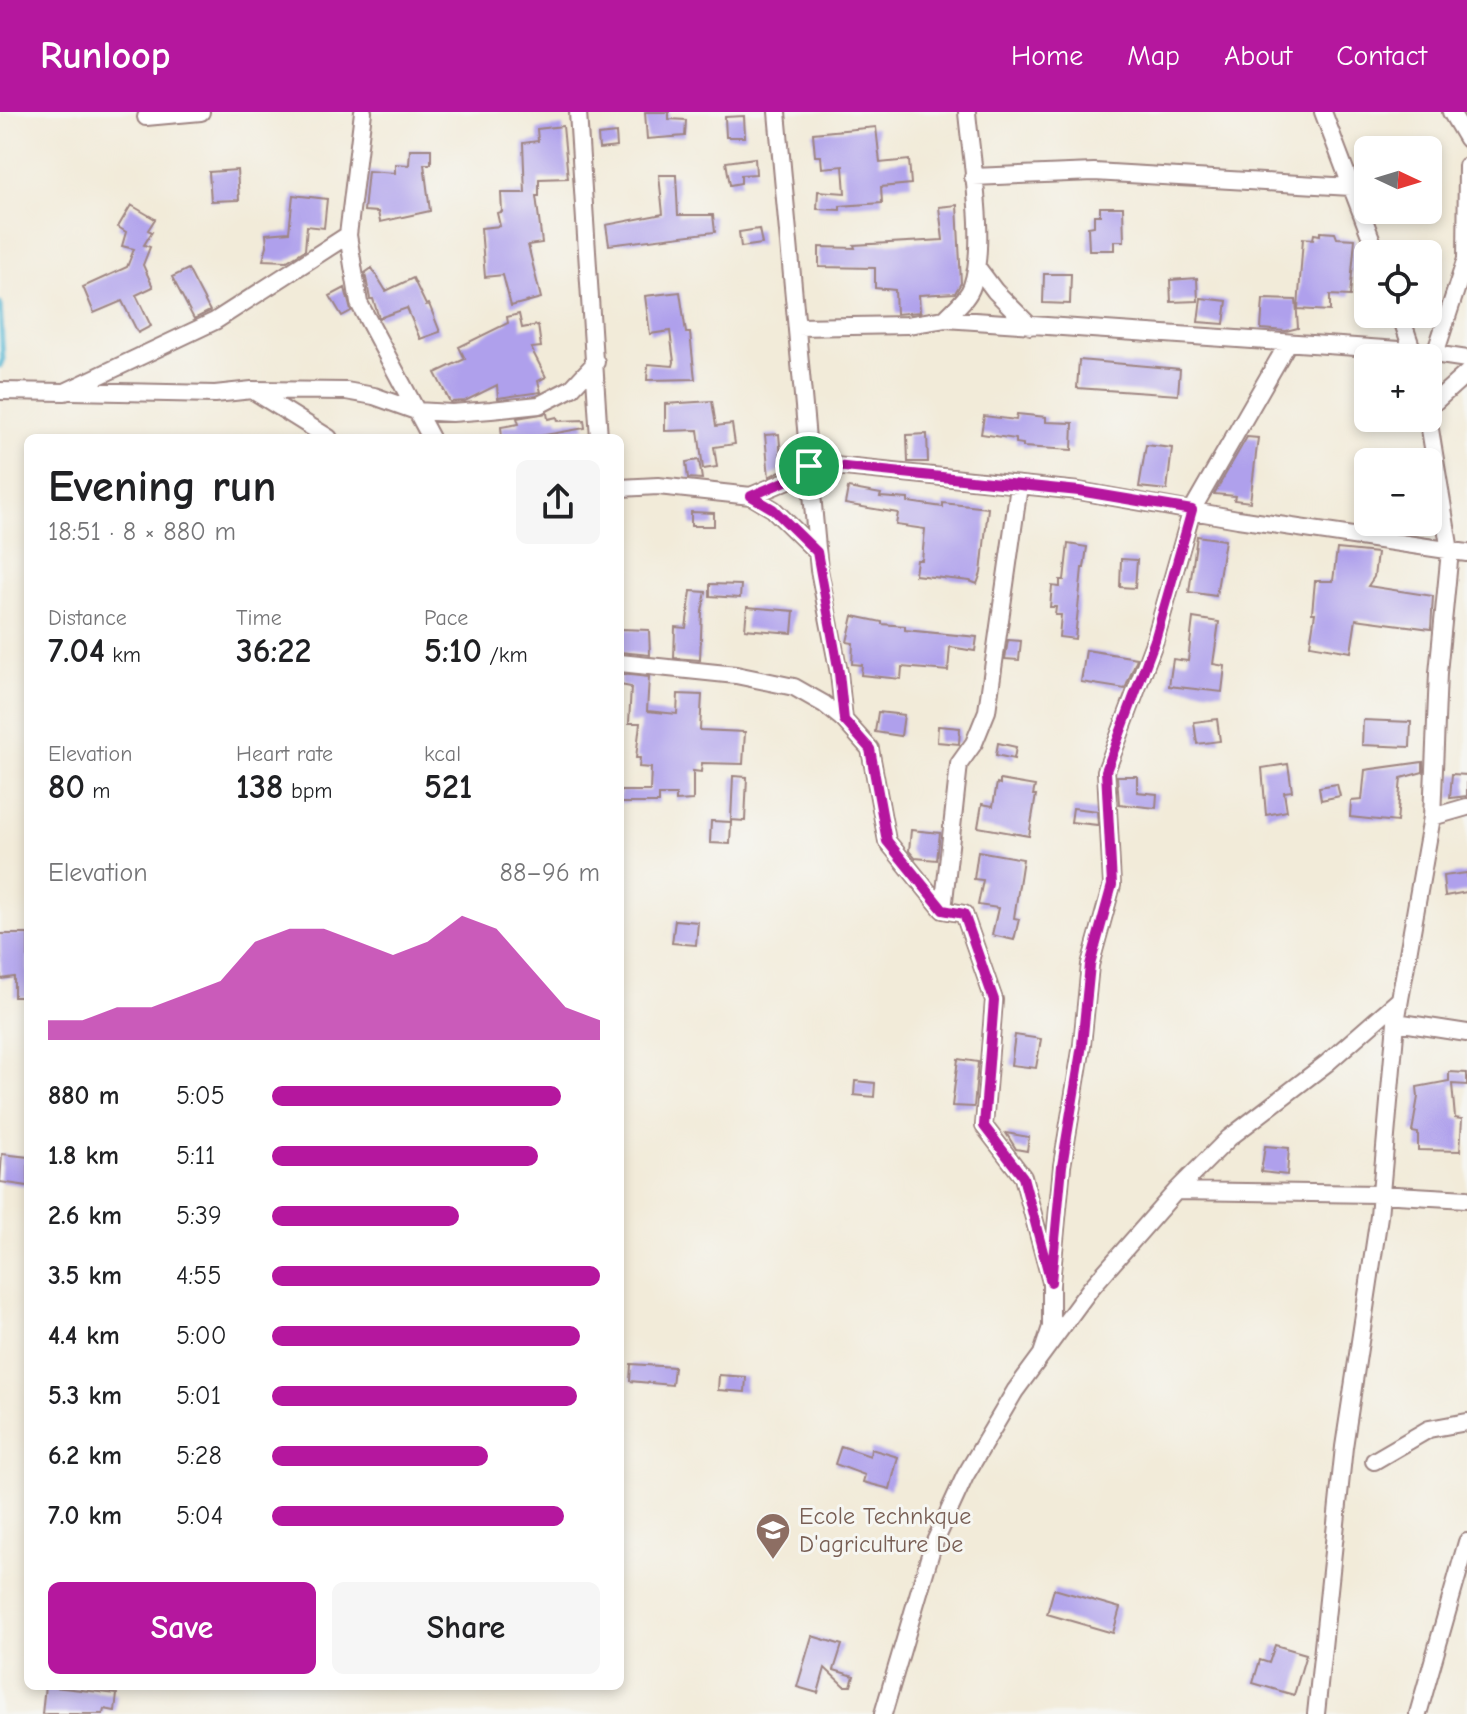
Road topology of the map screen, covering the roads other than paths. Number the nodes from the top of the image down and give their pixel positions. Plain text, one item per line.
1 (201, 112) edge
2 (363, 112) edge
3 (578, 112) edge
4 (777, 112) edge
5 (967, 112) edge
6 (1323, 112) edge
7 (1451, 112) edge
8 (146, 117) dead end
9 (1467, 139) edge
10 (1467, 166) edge
11 (973, 177) junction
12 (1351, 187) junction
13 (348, 235) junction
14 (1372, 240) edge
15 (977, 267) junction
16 (945, 319) junction
17 (1030, 326) junction
18 (797, 327) junction
19 (1288, 343) junction
20 (1438, 344) edge
21 (1354, 349) edge
22 (1442, 355) edge
23 (1467, 359) edge
24 (596, 362) junction
25 (1467, 373) edge
26 (252, 390) junction
27 (0, 391) edge
28 (65, 392) junction
29 (1442, 395) edge
30 (416, 411) junction
31 (1430, 432) edge
32 (323, 434) edge
33 (429, 434) edge
34 (599, 434) edge
35 (809, 466) junction
36 (1019, 486) junction
37 (624, 488) edge
38 (751, 496) junction
39 (1192, 510) junction
40 (1450, 551) junction
41 (817, 552) junction
42 (1467, 553) edge
43 (624, 663) edge
44 (844, 720) junction
45 (1467, 807) edge
46 (1432, 817) junction
47 (943, 910) junction
48 (1399, 1000) junction
49 (1396, 1022) junction
50 (1467, 1033) edge
51 (1176, 1191) junction
52 (1379, 1194) junction
53 (1467, 1199) edge
54 (1051, 1282) junction
55 (1042, 1354) junction
56 (1467, 1422) edge
57 (1374, 1461) dead end
58 (1467, 1542) edge
59 (883, 1714) edge
60 (1316, 1714) edge
61 (1418, 1714) edge

1 - 8 street
2 - 13 street
3 - 24 street
4 - 18 street
5 - 11 street
6 - 12 street
7 - 9 street
10 - 20 street
11 - 12 street
11 - 15 street
12 - 14 street
13 - 28 street
13 - 30 street
15 - 16 street
15 - 17 street
16 - 17 street
16 - 18 street
17 - 19 street
18 - 35 street
19 - 21 street
19 - 39 street
22 - 23 street
24 - 30 street
24 - 34 street
25 - 29 street
26 - 28 street
26 - 30 street
26 - 32 street
27 - 28 street
30 - 33 street
31 - 40 street
35 - 36 street
35 - 38 street
35 - 41 street
36 - 39 street
36 - 47 street
37 - 38 street
38 - 41 street
39 - 40 street
39 - 54 street
40 - 42 street
40 - 46 street
41 - 44 street
43 - 44 street
44 - 47 street
45 - 46 street
46 - 48 street
47 - 54 street
48 - 49 street
48 - 51 street
49 - 50 street
49 - 52 street
51 - 52 street
51 - 55 street
52 - 53 street
52 - 60 street
54 - 55 street
55 - 59 street
56 - 57 street
58 - 61 street

